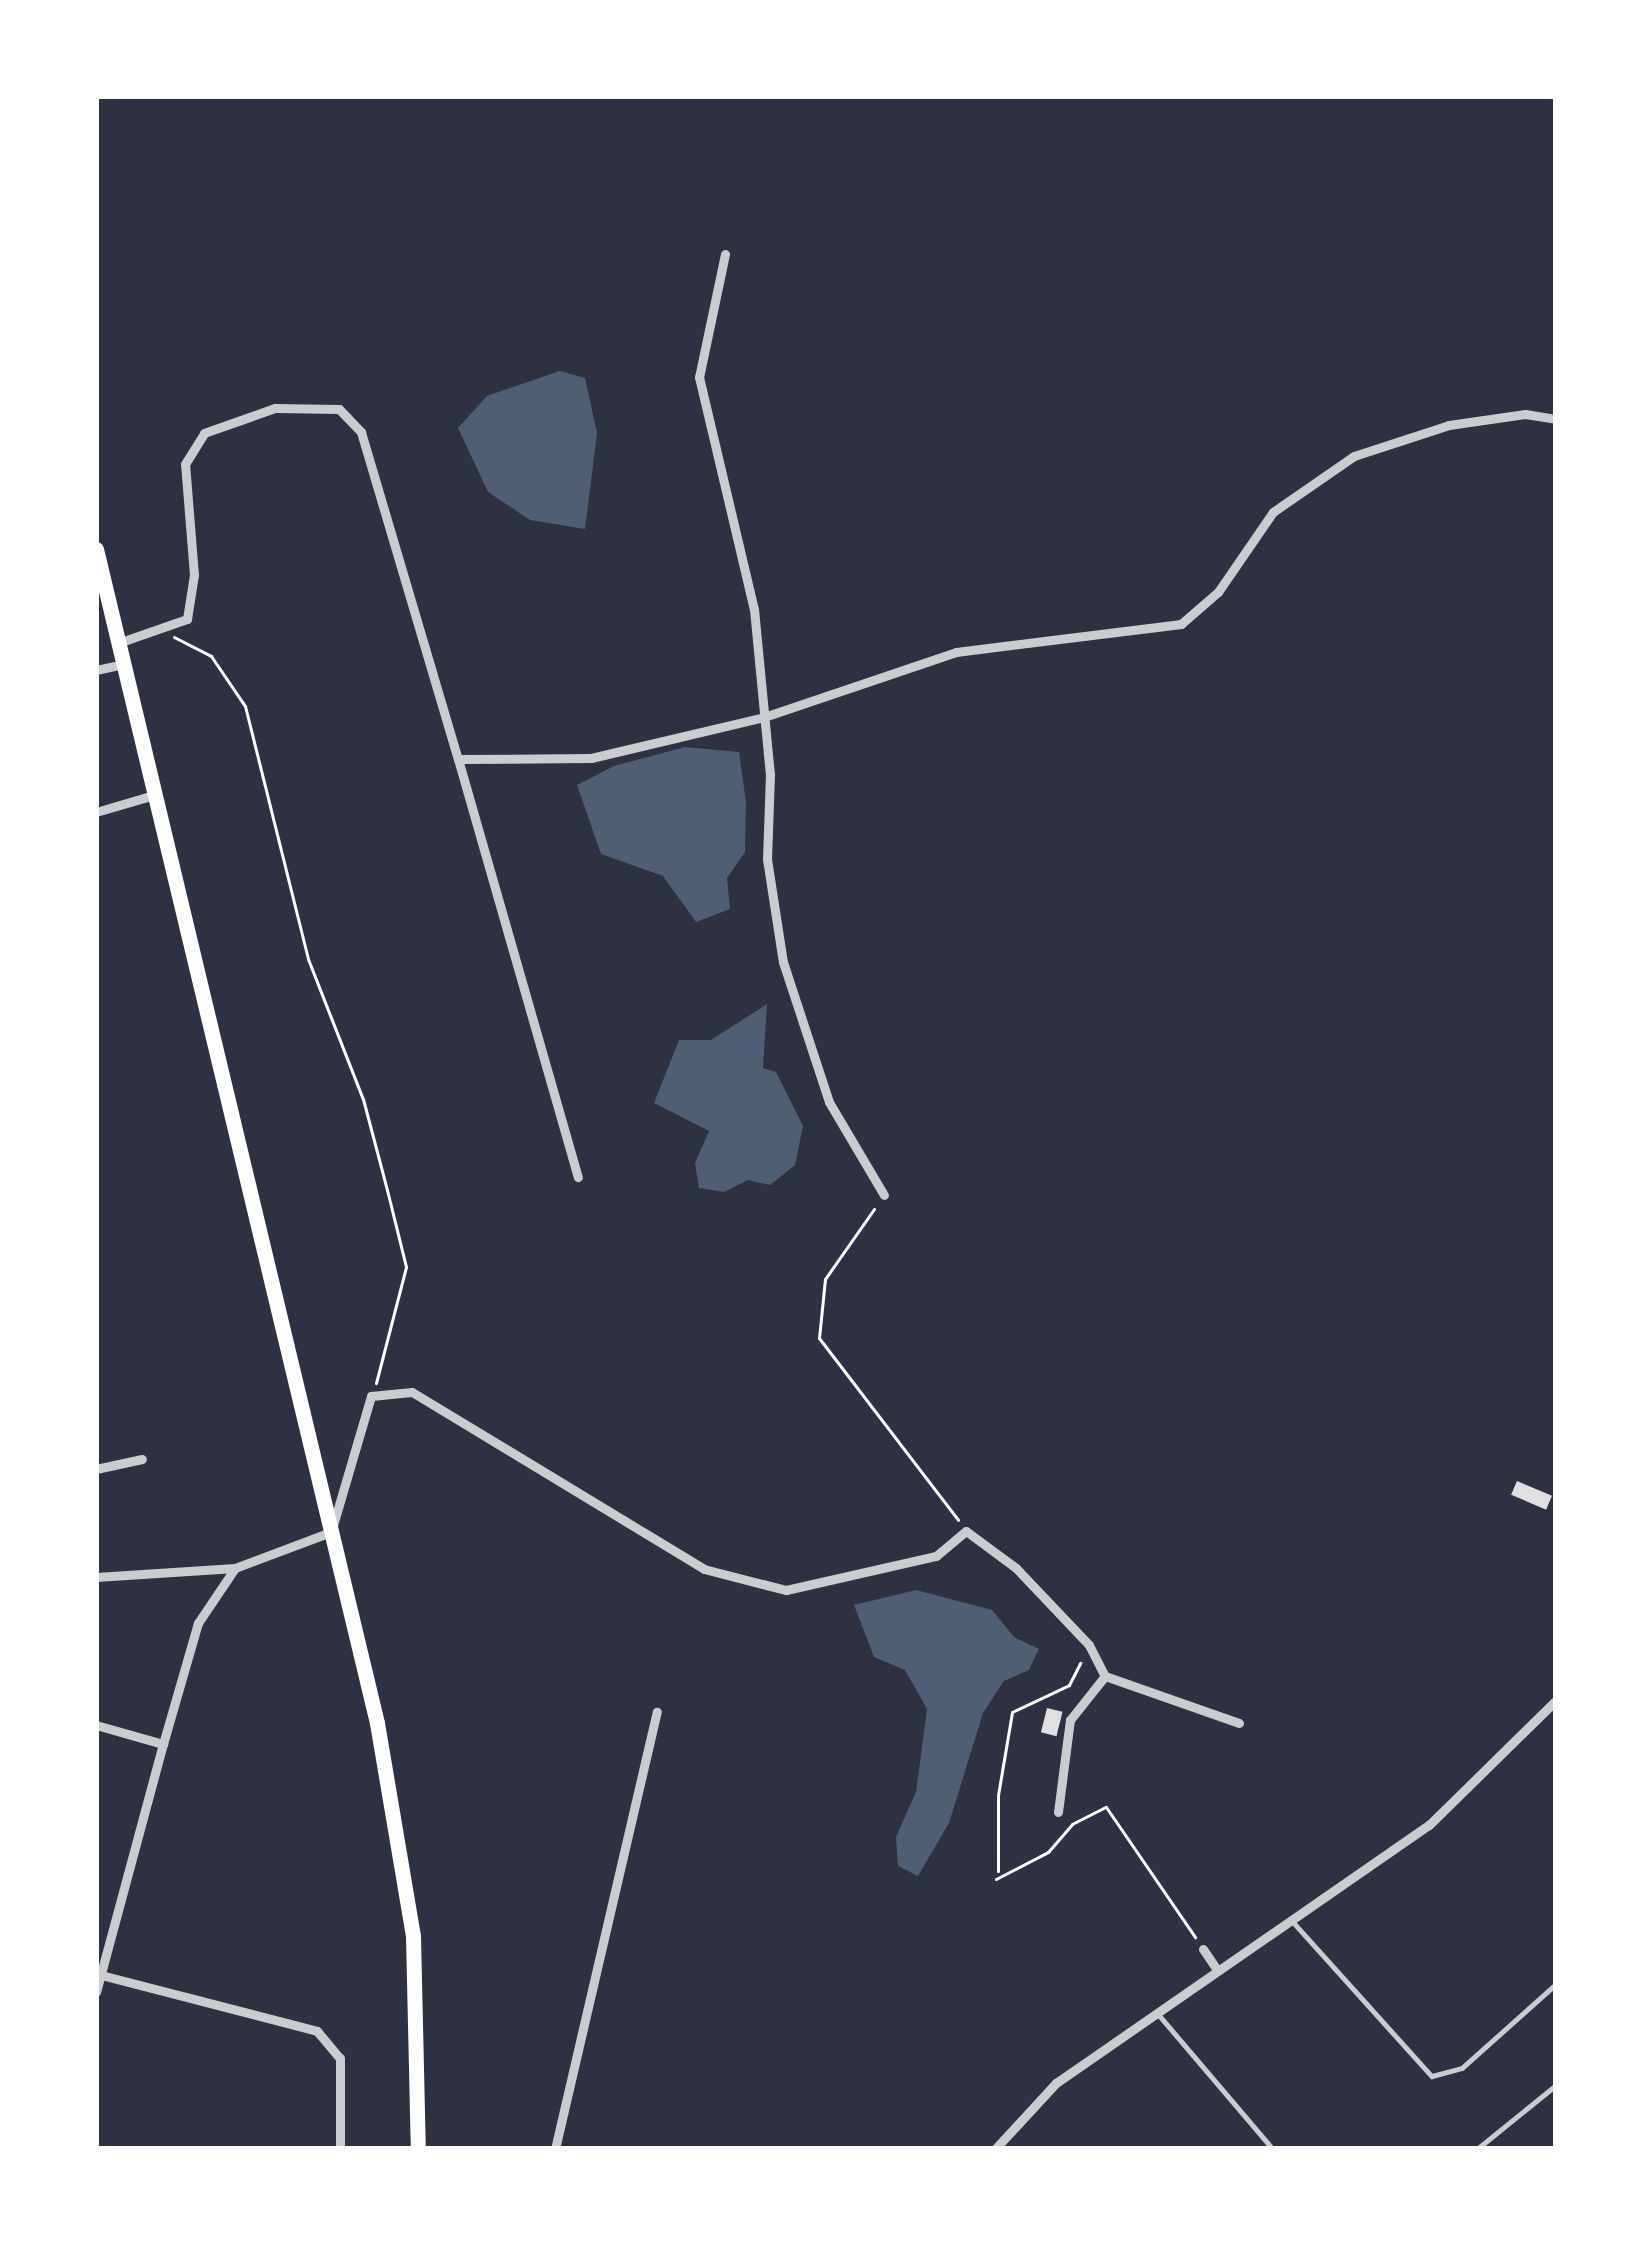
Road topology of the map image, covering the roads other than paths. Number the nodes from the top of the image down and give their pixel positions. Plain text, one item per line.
1 (725, 254) dead end
2 (1556, 419) edge
3 (96, 549) edge
4 (118, 643) junction
5 (124, 664) junction
6 (96, 670) edge
7 (764, 717) junction
8 (458, 759) junction
9 (155, 794) junction
10 (96, 812) edge
11 (578, 1177) dead end
12 (884, 1195) road end
13 (142, 1459) dead end
14 (96, 1469) edge
15 (331, 1532) junction
16 (235, 1568) junction
17 (96, 1577) edge
18 (1105, 1676) junction
19 (1556, 1700) edge
20 (657, 1712) dead end
21 (1239, 1723) dead end
22 (96, 1725) edge
23 (163, 1744) junction
24 (1058, 1812) dead end
25 (1290, 1918) junction
26 (1203, 1949) road end
27 (1216, 1968) junction
28 (100, 1975) junction
29 (1556, 1984) edge
30 (96, 1992) edge
31 (1156, 2011) junction
32 (1556, 2085) edge
33 (340, 2149) edge
34 (418, 2149) edge
35 (555, 2149) edge
36 (995, 2149) edge
37 (1273, 2149) edge
38 (1477, 2149) edge

1 - 7 street
2 - 7 street
3 - 4 main road
4 - 5 main road
4 - 8 street
5 - 6 street
5 - 9 main road
7 - 8 street
7 - 12 street
8 - 11 street
9 - 10 street
9 - 15 main road
13 - 14 street
15 - 16 street
15 - 18 street
15 - 34 main road
16 - 17 street
16 - 23 street
18 - 21 street
18 - 24 street
19 - 25 street
20 - 35 street
22 - 23 street
23 - 28 street
25 - 27 street
25 - 29 lane
26 - 27 street
27 - 31 street
28 - 30 street
28 - 33 street
31 - 36 street
31 - 37 lane
32 - 38 lane

